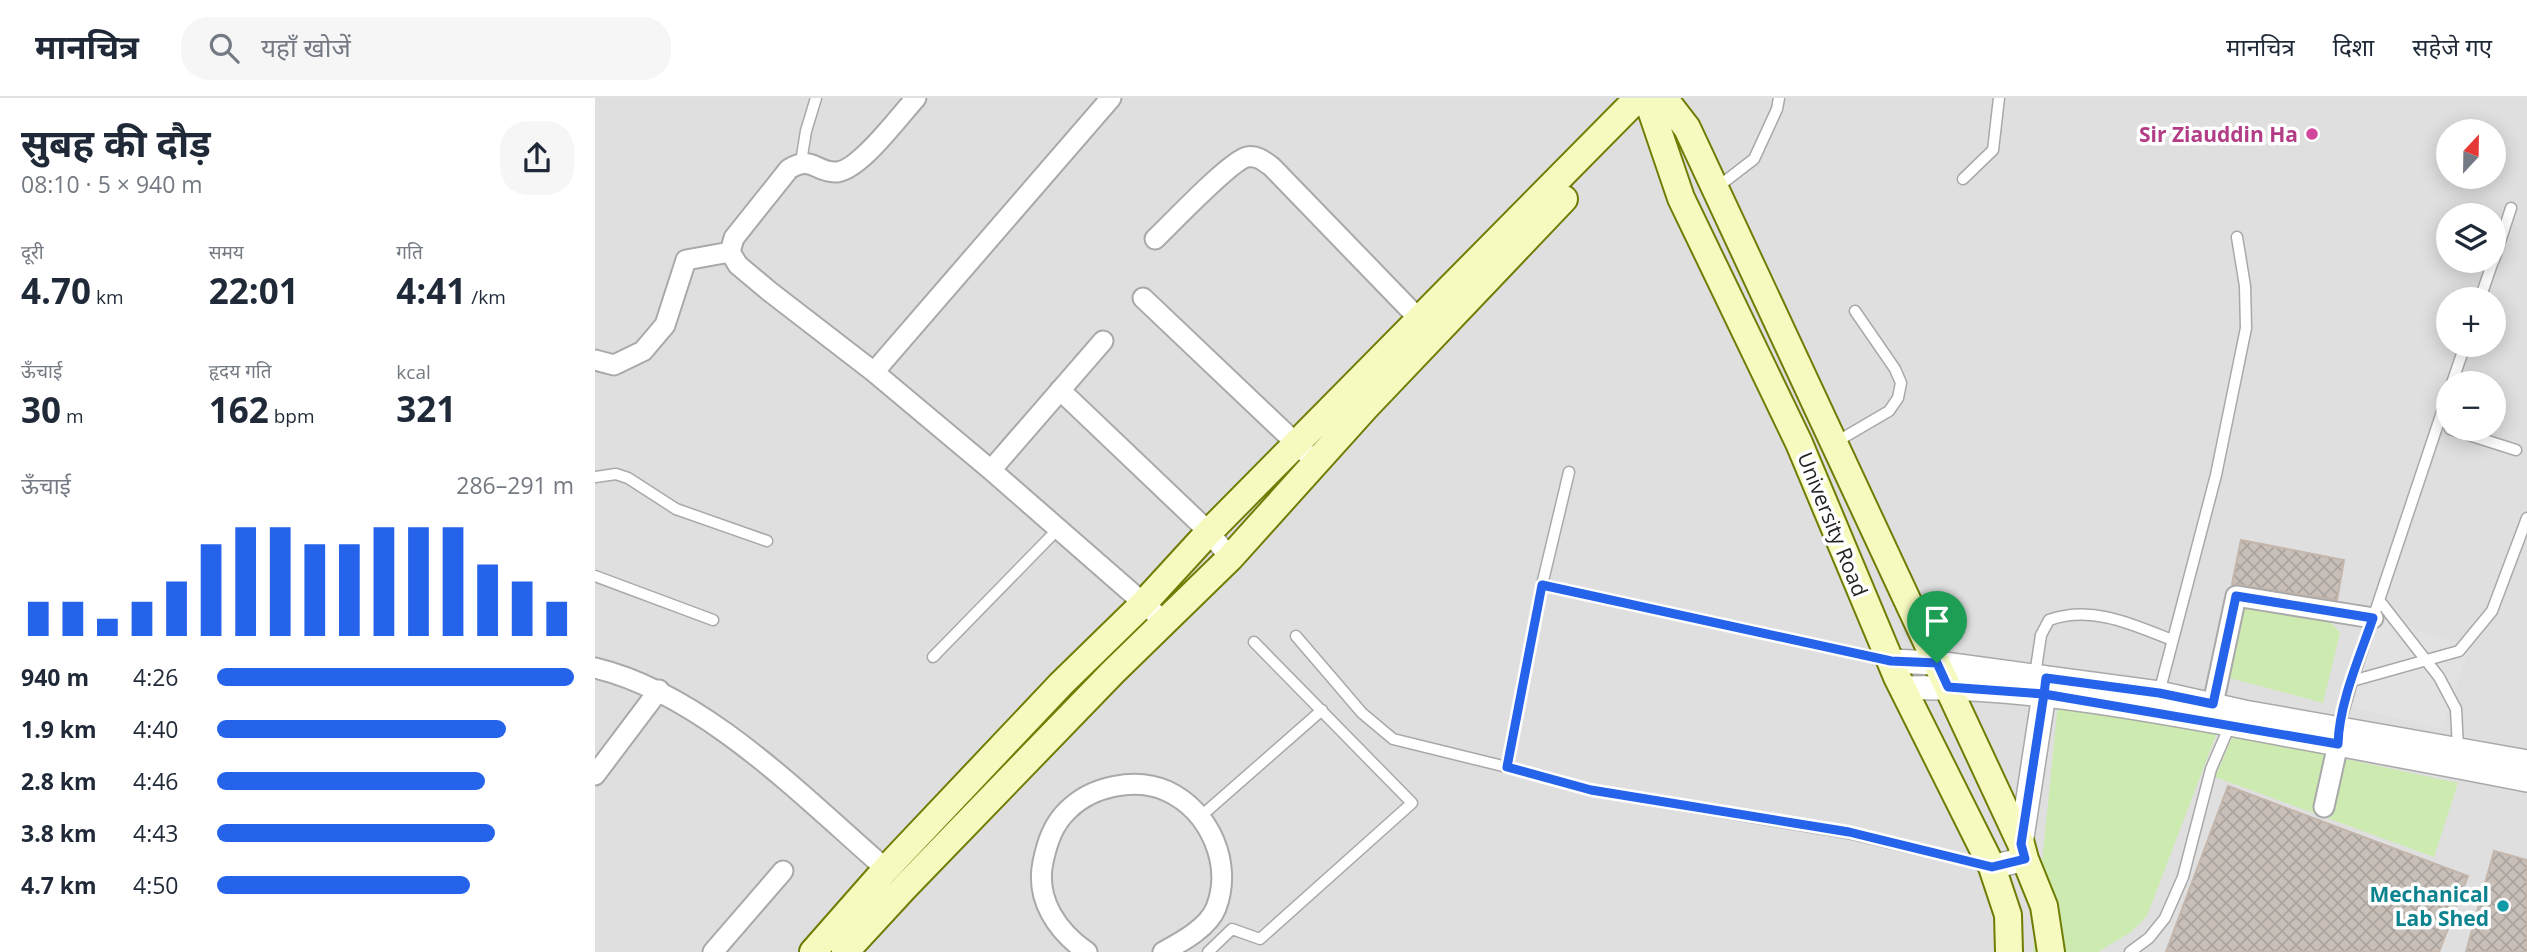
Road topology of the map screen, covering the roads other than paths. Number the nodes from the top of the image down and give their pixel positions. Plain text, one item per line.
1 (816, 98) edge
2 (916, 98) edge
3 (1111, 98) edge
4 (1779, 98) edge
5 (1999, 98) edge
6 (1652, 100) edge
7 (801, 162) junction
8 (1963, 179) dead end
9 (1715, 189) junction
10 (2511, 208) dead end
11 (2506, 223) edge
12 (2237, 237) dead end
13 (1155, 239) dead end
14 (730, 252) junction
15 (1143, 298) dead end
16 (1855, 311) dead end
17 (1420, 320) junction
18 (1103, 341) dead end
19 (595, 360) edge
20 (874, 372) junction
21 (1060, 390) junction
22 (2440, 441) edge
23 (2488, 441) edge
24 (1834, 443) junction
25 (1296, 444) junction
26 (2516, 450) dead end
27 (1316, 463) junction
28 (991, 470) junction
29 (1569, 472) dead end
30 (595, 477) edge
31 (2527, 518) edge
32 (1058, 529) junction
33 (1209, 532) junction
34 (767, 541) dead end
35 (1230, 558) junction
36 (595, 576) edge
37 (1542, 585) junction
38 (1143, 604) junction
39 (2376, 609) junction
40 (713, 620) dead end
41 (1165, 622) junction
42 (1296, 636) dead end
43 (2172, 640) junction
44 (1254, 642) dead end
45 (933, 656) dead end
46 (2426, 660) junction
47 (1891, 661) junction
48 (1937, 663) junction
49 (595, 668) edge
50 (2352, 681) junction
51 (2042, 682) junction
52 (1948, 687) junction
53 (1902, 688) junction
54 (659, 690) junction
55 (2159, 693) junction
56 (2213, 704) junction
57 (1322, 710) junction
58 (2230, 725) junction
59 (2339, 736) junction
60 (2458, 748) junction
61 (2527, 762) edge
62 (1507, 767) junction
63 (595, 775) edge
64 (2527, 780) edge
65 (2324, 807) dead end
66 (1200, 817) junction
67 (2023, 851) junction
68 (1992, 867) junction
69 (886, 869) junction
70 (783, 872) dead end
71 (713, 952) edge
72 (813, 952) edge
73 (845, 952) edge
74 (1087, 952) edge
75 (1163, 952) edge
76 (1208, 952) edge
77 (2009, 952) edge
78 (2051, 952) edge
79 (2130, 952) edge

1 - 7 lane
2 - 7 street
3 - 20 street
4 - 9 lane
5 - 8 lane
6 - 9 main road
6 - 17 main road
6 - 27 main road
6 - 47 main road, University Road
7 - 14 street
9 - 24 main road
10 - 11 lane
12 - 43 lane
13 - 17 street
14 - 19 street
14 - 20 street
15 - 25 street
16 - 24 lane
17 - 25 main road
18 - 21 street
20 - 28 street
21 - 28 street
21 - 33 street
22 - 39 lane
23 - 26 lane
24 - 48 main road
25 - 27 street
25 - 33 main road
27 - 35 main road
28 - 32 street
29 - 37 lane
30 - 34 lane
31 - 46 lane
32 - 38 street
32 - 45 lane
33 - 35 street
33 - 38 main road
35 - 41 main road
36 - 40 lane
37 - 47 lane
37 - 62 lane
38 - 41 street
38 - 69 main road
39 - 46 lane
39 - 50 lane
39 - 56 street
41 - 73 main road
42 - 62 lane
43 - 51 lane
43 - 55 lane
44 - 57 lane
46 - 50 lane
46 - 60 lane
47 - 48 street
47 - 53 main road, University Road
48 - 51 street
48 - 52 main road
49 - 54 street
50 - 59 lane
51 - 52 street
51 - 55 street
51 - 58 street
51 - 67 street
52 - 53 street
52 - 67 main road
53 - 68 main road, University Road
54 - 63 street
54 - 69 street
55 - 56 street
56 - 59 street
57 - 66 lane
57 - 76 lane
58 - 59 street
58 - 79 lane
59 - 60 street
59 - 64 street
59 - 65 street
60 - 61 street
62 - 68 lane
66 - 74 street
66 - 75 street
67 - 68 street
67 - 78 main road
68 - 77 main road, University Road
69 - 72 main road
70 - 71 street

